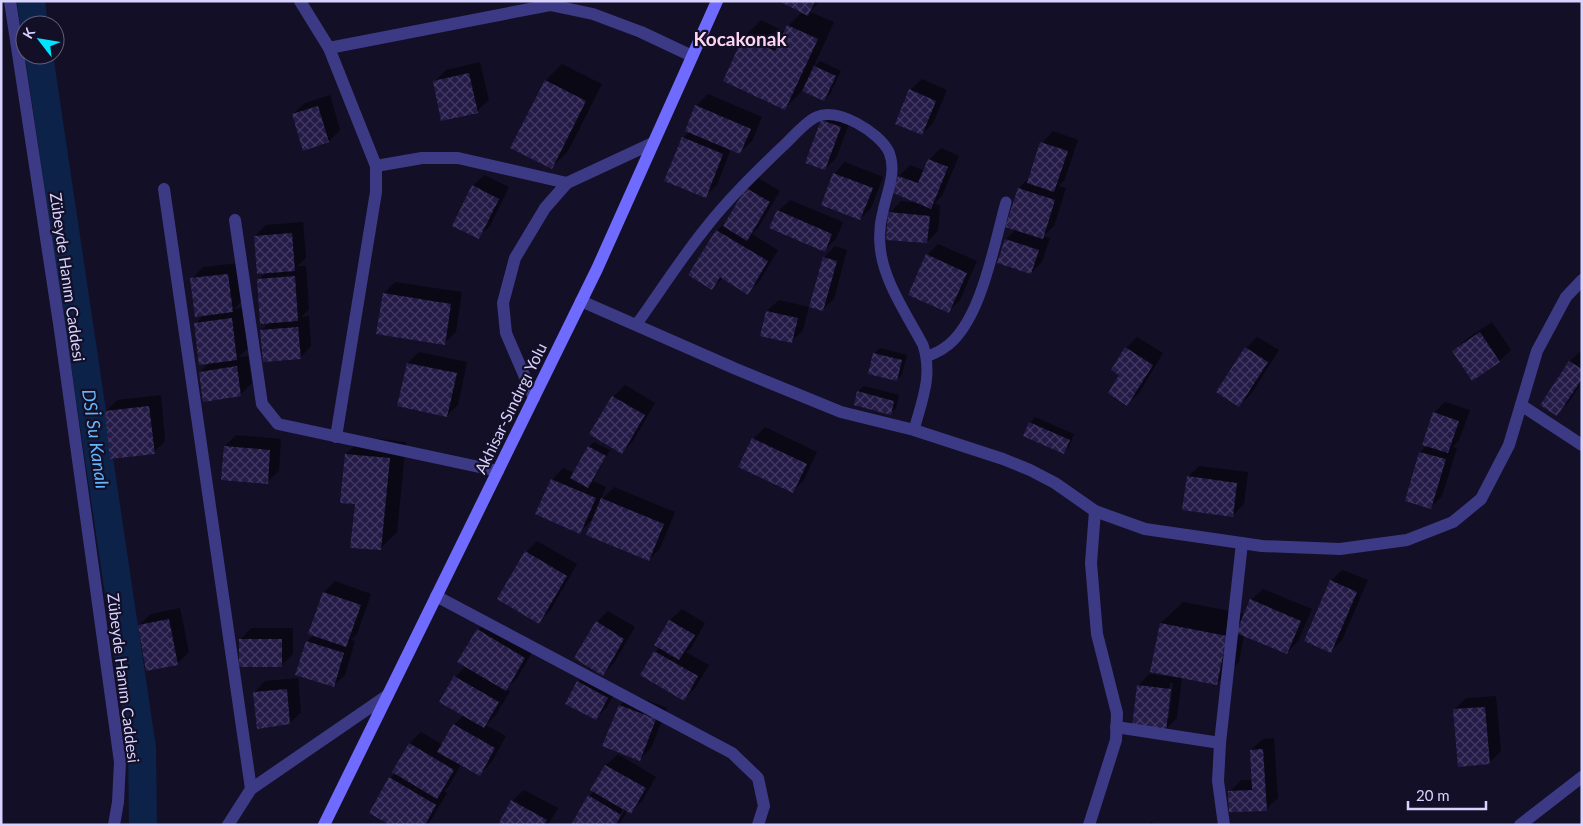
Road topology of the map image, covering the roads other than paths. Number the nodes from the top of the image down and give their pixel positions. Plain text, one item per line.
1 (10, 1) edge
2 (300, 1) edge
3 (716, 1) edge
4 (329, 48) junction
5 (692, 56) junction
6 (653, 143) junction
7 (376, 166) junction
8 (567, 182) junction
9 (164, 189) dead end
10 (1006, 202) dead end
11 (235, 220) dead end
12 (1582, 280) edge
13 (581, 301) junction
14 (636, 325) junction
15 (927, 357) junction
16 (534, 398) junction
17 (1521, 405) junction
18 (914, 430) junction
19 (336, 437) junction
20 (1582, 445) edge
21 (498, 471) junction
22 (1095, 511) junction
23 (1242, 543) junction
24 (436, 596) junction
25 (388, 695) junction
26 (1116, 727) junction
27 (1220, 743) junction
28 (1582, 778) edge
29 (251, 788) junction
30 (114, 825) edge
31 (228, 825) edge
32 (324, 825) edge
33 (758, 825) edge
34 (1089, 825) edge
35 (1224, 825) edge
36 (1520, 825) edge

1 - 30 street, Zübeyde Hanım Caddesi
2 - 4 street
3 - 5 main road, Akhisar-Sındırgı Yolu
4 - 5 street
4 - 7 street
5 - 6 main road, Akhisar-Sındırgı Yolu
6 - 8 street
6 - 13 main road, Akhisar-Sındırgı Yolu
7 - 8 street
7 - 19 street
8 - 16 street
9 - 29 street
10 - 15 lane
11 - 19 street
12 - 17 street
13 - 14 street
13 - 16 main road, Akhisar-Sındırgı Yolu
14 - 15 lane
14 - 18 street
15 - 18 lane
16 - 21 main road, Akhisar-Sındırgı Yolu
17 - 20 street
17 - 23 street
18 - 22 street
19 - 21 street
21 - 24 main road, Akhisar-Sındırgı Yolu
22 - 23 street
22 - 26 street
23 - 27 street
24 - 25 main road, Akhisar-Sındırgı Yolu
24 - 33 street
25 - 29 street
25 - 32 main road, Akhisar-Sındırgı Yolu
26 - 27 street
26 - 34 street
27 - 35 street
28 - 36 street
29 - 31 street

